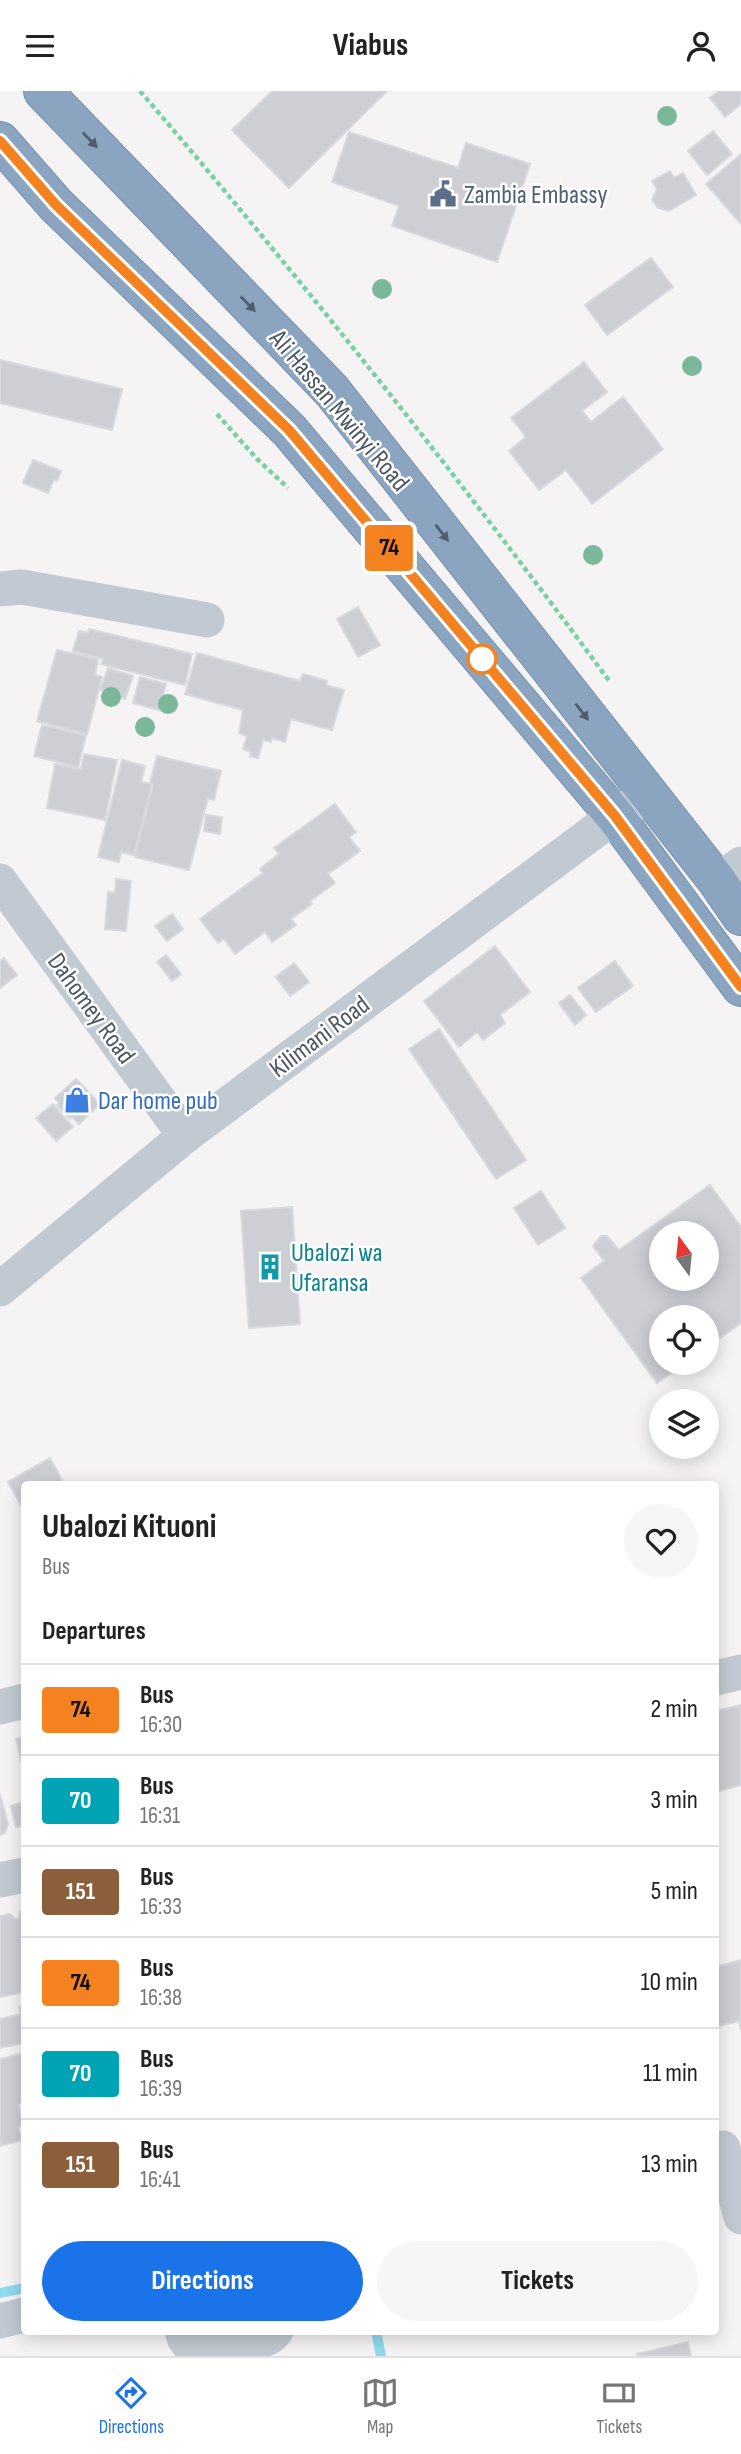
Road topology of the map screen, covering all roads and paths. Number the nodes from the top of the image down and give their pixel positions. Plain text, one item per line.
1 (43, 91) edge
2 (140, 91) edge
3 (0, 141) edge
4 (0, 589) edge
5 (206, 620) dead end
6 (612, 685) dead end
7 (647, 795) junction
8 (615, 816) junction
9 (729, 873) edge
10 (0, 881) edge
11 (741, 916) edge
12 (741, 987) edge
13 (185, 1136) junction
14 (0, 1289) edge
15 (741, 1672) edge
16 (719, 1677) edge
17 (21, 1702) edge
18 (0, 1707) edge
19 (21, 1876) edge
20 (0, 1880) edge
21 (726, 2147) edge
22 (741, 2217) edge
23 (21, 2316) edge
24 (0, 2321) edge
25 (183, 2335) edge
26 (273, 2335) edge

1 -> 7 highway, Ali Hassan Mwinyi Road
2 - 6 path
3 - 8 highway, Ali Hassan Mwinyi Road
4 - 5 street
7 - 8 street, Kilimani Road
7 - 9 highway, Ali Hassan Mwinyi Road
8 - 12 highway, Ali Hassan Mwinyi Road
8 - 13 street, Kilimani Road
9 - 11 highway, Ali Hassan Mwinyi Road
10 - 13 street, Dahomey Road
13 - 14 street, Kilimani Road
15 - 16 street
17 - 18 street
19 - 20 street
21 - 22 street
23 - 24 street
25 - 26 street

